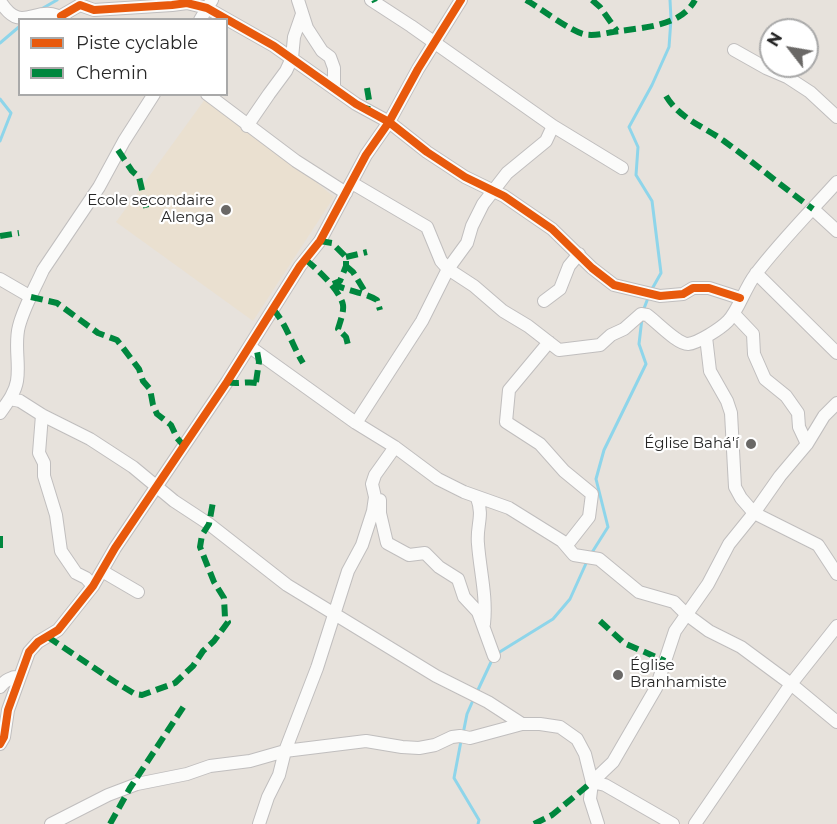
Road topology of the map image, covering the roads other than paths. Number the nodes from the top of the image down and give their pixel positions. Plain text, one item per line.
1 (298, 0) edge
2 (370, 0) edge
3 (461, 0) edge
4 (0, 2) edge
5 (210, 4) edge
6 (302, 14) junction
7 (63, 18) edge
8 (201, 18) edge
9 (435, 42) junction
10 (734, 50) dead end
11 (292, 58) junction
12 (334, 88) junction
13 (153, 96) edge
14 (210, 96) edge
15 (837, 117) edge
16 (389, 122) junction
17 (247, 126) junction
18 (553, 126) junction
19 (622, 168) dead end
20 (837, 182) edge
21 (349, 188) junction
22 (493, 190) junction
23 (813, 209) junction
24 (837, 231) edge
25 (579, 254) junction
26 (448, 269) junction
27 (756, 273) junction
28 (0, 279) edge
29 (31, 297) junction
30 (741, 298) junction
31 (544, 301) dead end
32 (734, 314) junction
33 (706, 337) junction
34 (549, 342) junction
35 (250, 346) junction
36 (837, 353) edge
37 (10, 399) junction
38 (837, 403) edge
39 (0, 413) edge
40 (42, 415) junction
41 (356, 423) junction
42 (807, 444) junction
43 (395, 447) junction
44 (375, 475) junction
45 (158, 487) junction
46 (477, 498) junction
47 (754, 513) junction
48 (567, 544) junction
49 (102, 571) junction
50 (837, 574) edge
51 (93, 586) junction
52 (138, 592) dead end
53 (334, 612) junction
54 (686, 614) junction
55 (837, 626) edge
56 (483, 630) junction
57 (494, 656) dead end
58 (20, 676) junction
59 (791, 684) junction
60 (0, 687) edge
61 (4, 708) edge
62 (837, 722) edge
63 (522, 724) junction
64 (0, 744) edge
65 (285, 751) junction
66 (592, 782) junction
67 (51, 824) edge
68 (259, 824) edge
69 (598, 824) edge
70 (673, 824) edge
71 (695, 824) edge

1 - 6 street
2 - 9 street
3 - 9 street
4 - 7 street
5 - 7 street
5 - 8 street
5 - 11 street
6 - 11 street
6 - 12 street
9 - 16 street
9 - 18 street
10 - 15 street
11 - 12 street
11 - 17 street
12 - 16 street
13 - 29 street
14 - 17 street
16 - 21 street
16 - 22 street
17 - 21 street
18 - 19 street
18 - 22 street
20 - 23 street
21 - 26 street
21 - 35 street
22 - 25 street
22 - 26 street
23 - 24 street
23 - 27 street
25 - 30 street
25 - 31 street
26 - 34 street
26 - 41 street
27 - 30 street
27 - 36 street
28 - 29 street
29 - 37 street
30 - 32 street
32 - 33 street
32 - 42 street
33 - 34 street
33 - 47 street
34 - 48 street
35 - 41 street
35 - 45 street
37 - 39 street
37 - 40 street
38 - 42 street
40 - 45 street
40 - 51 street
41 - 43 street
42 - 47 street
43 - 44 street
43 - 46 street
44 - 53 street
44 - 56 street
45 - 49 street
45 - 53 street
46 - 48 street
46 - 56 street
47 - 50 street
47 - 54 street
48 - 54 street
49 - 51 street
49 - 52 street
51 - 58 street
53 - 63 street
53 - 65 street
54 - 59 street
54 - 66 street
55 - 59 street
56 - 57 street
58 - 60 street
58 - 61 street
59 - 62 street
59 - 71 street
61 - 64 street
63 - 65 street
63 - 66 street
65 - 67 street
65 - 68 street
66 - 69 street
66 - 70 street

